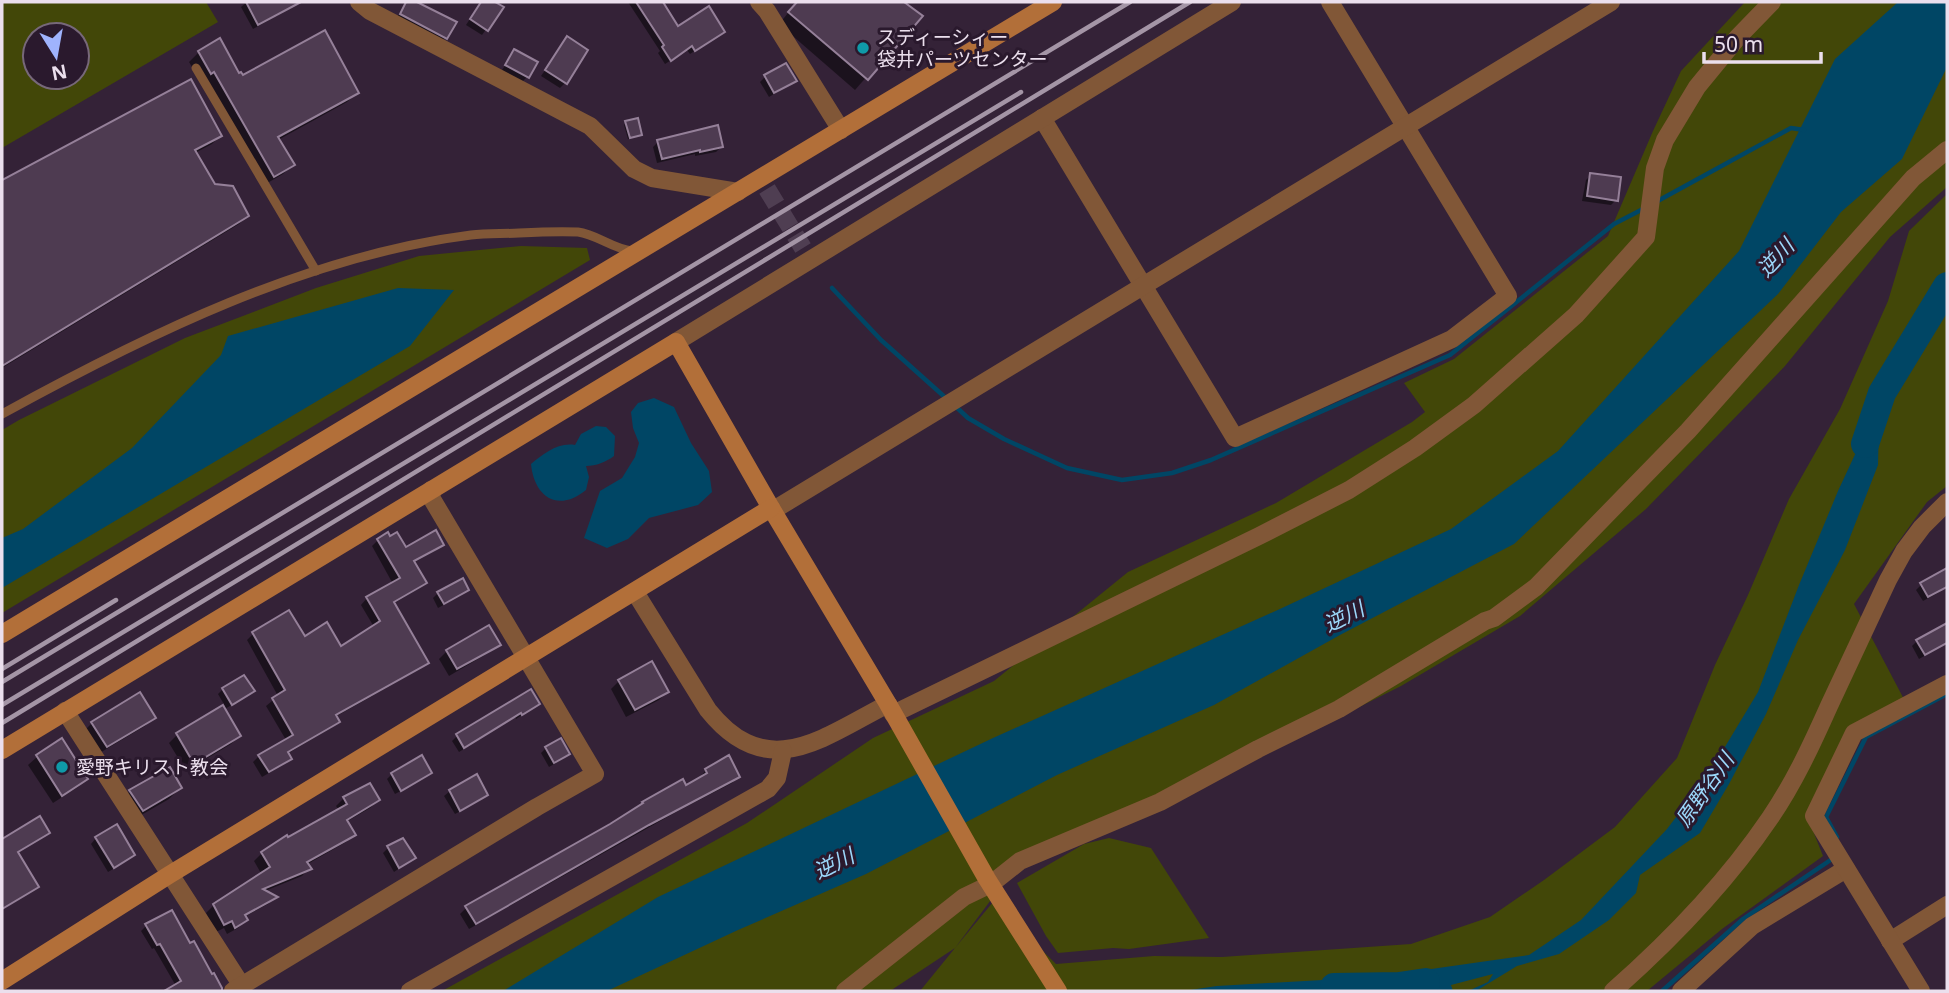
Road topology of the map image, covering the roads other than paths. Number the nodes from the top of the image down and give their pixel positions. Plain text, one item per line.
1 (359, 2) edge
2 (758, 2) edge
3 (1054, 2) edge
4 (1232, 2) edge
5 (1331, 2) edge
6 (1611, 2) edge
7 (1772, 2) edge
8 (196, 68) dead end
9 (1042, 118) junction
10 (1405, 127) junction
11 (841, 130) junction
12 (1947, 150) edge
13 (738, 192) junction
14 (638, 252) junction
15 (316, 271) junction
16 (1142, 286) junction
17 (676, 342) junction
18 (2, 414) edge
19 (431, 490) junction
20 (1947, 502) edge
21 (771, 509) junction
22 (635, 592) junction
23 (2, 634) edge
24 (526, 657) junction
25 (1947, 684) edge
26 (65, 711) junction
27 (892, 713) junction
28 (2, 750) edge
29 (783, 751) junction
30 (1846, 869) junction
31 (169, 875) junction
32 (992, 885) junction
33 (1947, 905) edge
34 (1890, 941) junction
35 (2, 981) edge
36 (237, 988) edge
37 (410, 991) edge
38 (845, 991) edge
39 (1058, 991) edge
40 (1614, 991) edge
41 (1681, 991) edge
42 (1921, 991) edge

1 - 13 street
2 - 11 street
3 - 11 street
4 - 9 street
5 - 10 street
6 - 10 street
7 - 27 street
8 - 15 lane
9 - 16 street
9 - 17 street
10 - 16 street
10 - 16 street
11 - 13 street
12 - 32 street
13 - 14 street
14 - 15 lane
14 - 23 street
15 - 18 lane
16 - 21 street
17 - 19 street
17 - 21 street
19 - 24 street
19 - 26 street
20 - 40 street
21 - 22 street
21 - 27 street
22 - 24 street
22 - 29 street
24 - 31 street
24 - 36 street
25 - 30 street
26 - 28 street
26 - 31 street
27 - 29 street
27 - 32 street
29 - 37 street
30 - 34 street
30 - 41 street
31 - 35 street
31 - 36 street
32 - 38 street
32 - 39 street
33 - 34 street
34 - 42 street

